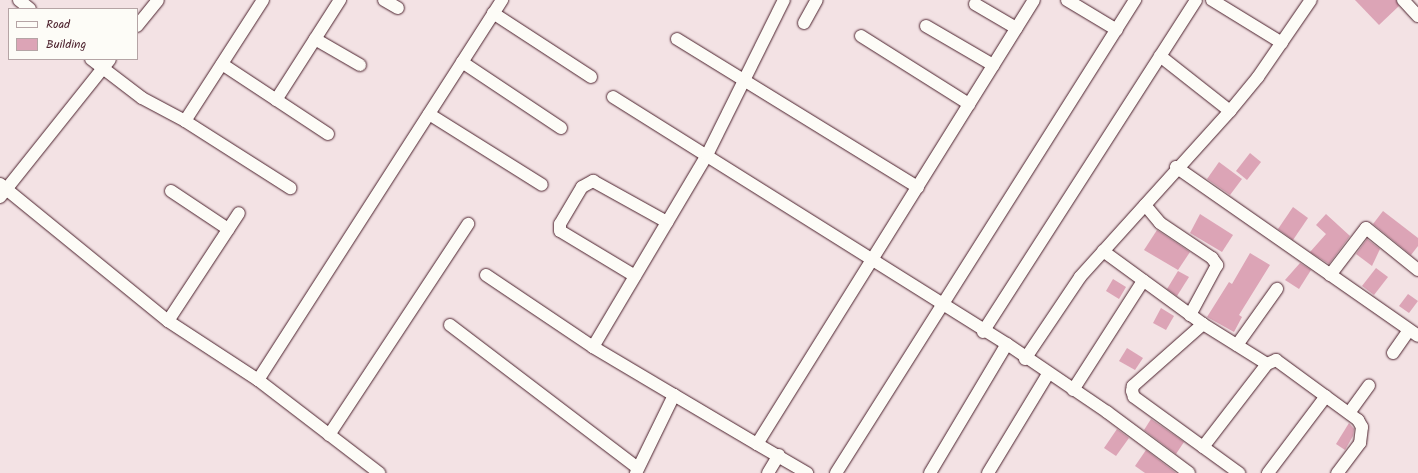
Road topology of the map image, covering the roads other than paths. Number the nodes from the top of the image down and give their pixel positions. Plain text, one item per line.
1 (19, 0) edge
2 (158, 0) edge
3 (263, 0) edge
4 (340, 0) edge
5 (384, 0) edge
6 (502, 0) edge
7 (784, 0) edge
8 (817, 0) edge
9 (1034, 0) edge
10 (1067, 0) edge
11 (1135, 0) edge
12 (1196, 0) edge
13 (1212, 0) edge
14 (1312, 0) edge
15 (1402, 0) edge
16 (975, 4) dead end
17 (29, 8) edge
18 (398, 8) dead end
19 (494, 13) junction
20 (1418, 16) edge
21 (804, 22) dead end
22 (138, 25) edge
23 (926, 26) dead end
24 (1016, 28) junction
25 (1117, 30) junction
26 (861, 36) dead end
27 (315, 39) junction
28 (677, 39) dead end
29 (1282, 43) junction
30 (1160, 56) junction
31 (94, 60) edge
32 (462, 62) junction
33 (106, 64) edge
34 (222, 64) junction
35 (993, 64) junction
36 (360, 65) dead end
37 (591, 77) dead end
38 (746, 80) junction
39 (613, 97) dead end
40 (276, 100) junction
41 (969, 104) junction
42 (1230, 111) junction
43 (429, 114) junction
44 (185, 122) junction
45 (561, 128) dead end
46 (328, 134) dead end
47 (707, 155) junction
48 (1176, 168) junction
49 (542, 185) dead end
50 (918, 187) junction
51 (290, 188) dead end
52 (2, 190) edge
53 (171, 191) dead end
54 (1145, 205) junction
55 (239, 213) dead end
56 (667, 222) junction
57 (468, 224) dead end
58 (228, 229) junction
59 (1103, 251) junction
60 (871, 260) junction
61 (1418, 270) edge
62 (486, 275) dead end
63 (1330, 275) junction
64 (635, 276) junction
65 (1144, 281) junction
66 (1276, 289) dead end
67 (941, 305) junction
68 (1190, 315) junction
69 (168, 321) junction
70 (1203, 324) junction
71 (450, 325) dead end
72 (983, 332) junction
73 (1414, 333) edge
74 (1007, 344) junction
75 (1237, 345) junction
76 (593, 347) junction
77 (1393, 353) dead end
78 (1025, 359) junction
79 (1268, 364) junction
80 (1048, 374) junction
81 (258, 380) junction
82 (1369, 385) dead end
83 (1073, 390) junction
84 (674, 395) junction
85 (1326, 396) junction
86 (1349, 413) junction
87 (329, 435) junction
88 (757, 444) junction
89 (1202, 447) junction
90 (779, 456) junction
91 (637, 471) edge
92 (379, 473) edge
93 (768, 473) edge
94 (807, 473) edge
95 (836, 473) edge
96 (930, 473) edge
97 (988, 473) edge
98 (1189, 473) edge
99 (1239, 473) edge
100 (1268, 473) edge
101 (1337, 473) edge

1 - 17 street
2 - 22 street
3 - 34 street
4 - 27 street
5 - 18 street
6 - 19 street
7 - 38 street
8 - 21 street
9 - 24 street
10 - 25 street
11 - 25 street
12 - 30 street
13 - 29 street
14 - 29 street
15 - 20 street
16 - 24 street
19 - 32 street
19 - 37 street
23 - 35 street
24 - 35 street
25 - 67 street
26 - 41 street
27 - 36 street
27 - 40 street
28 - 38 street
29 - 42 street
30 - 42 street
30 - 72 street
31 - 33 street
32 - 43 street
32 - 45 street
33 - 44 street
33 - 52 street
34 - 40 street
34 - 44 street
35 - 41 street
38 - 47 street
38 - 50 street
39 - 47 street
40 - 46 street
41 - 50 street
42 - 48 street
43 - 49 street
43 - 81 street
44 - 51 street
47 - 56 street
47 - 60 street
48 - 54 street
48 - 63 street
50 - 60 street
52 - 69 street
53 - 58 street
54 - 59 street
54 - 68 street
55 - 58 street
56 - 64 street
56 - 64 street
57 - 87 street
58 - 69 street
59 - 65 street
59 - 78 street
60 - 67 street
60 - 88 street
61 - 63 street
62 - 76 street
63 - 73 street
64 - 76 street
65 - 68 street
65 - 83 street
66 - 75 street
67 - 72 street
67 - 95 street
68 - 70 street
69 - 81 street
70 - 75 street
70 - 89 street
71 - 91 street
72 - 74 street
73 - 77 street
74 - 78 street
74 - 96 street
75 - 79 street
76 - 84 street
78 - 80 street
79 - 85 street
79 - 89 street
80 - 83 street
80 - 97 street
81 - 87 street
82 - 86 street
83 - 98 street
84 - 88 street
84 - 91 street
85 - 86 street
85 - 100 street
86 - 101 street
87 - 92 street
88 - 90 street
89 - 99 street
90 - 93 street
90 - 94 street

